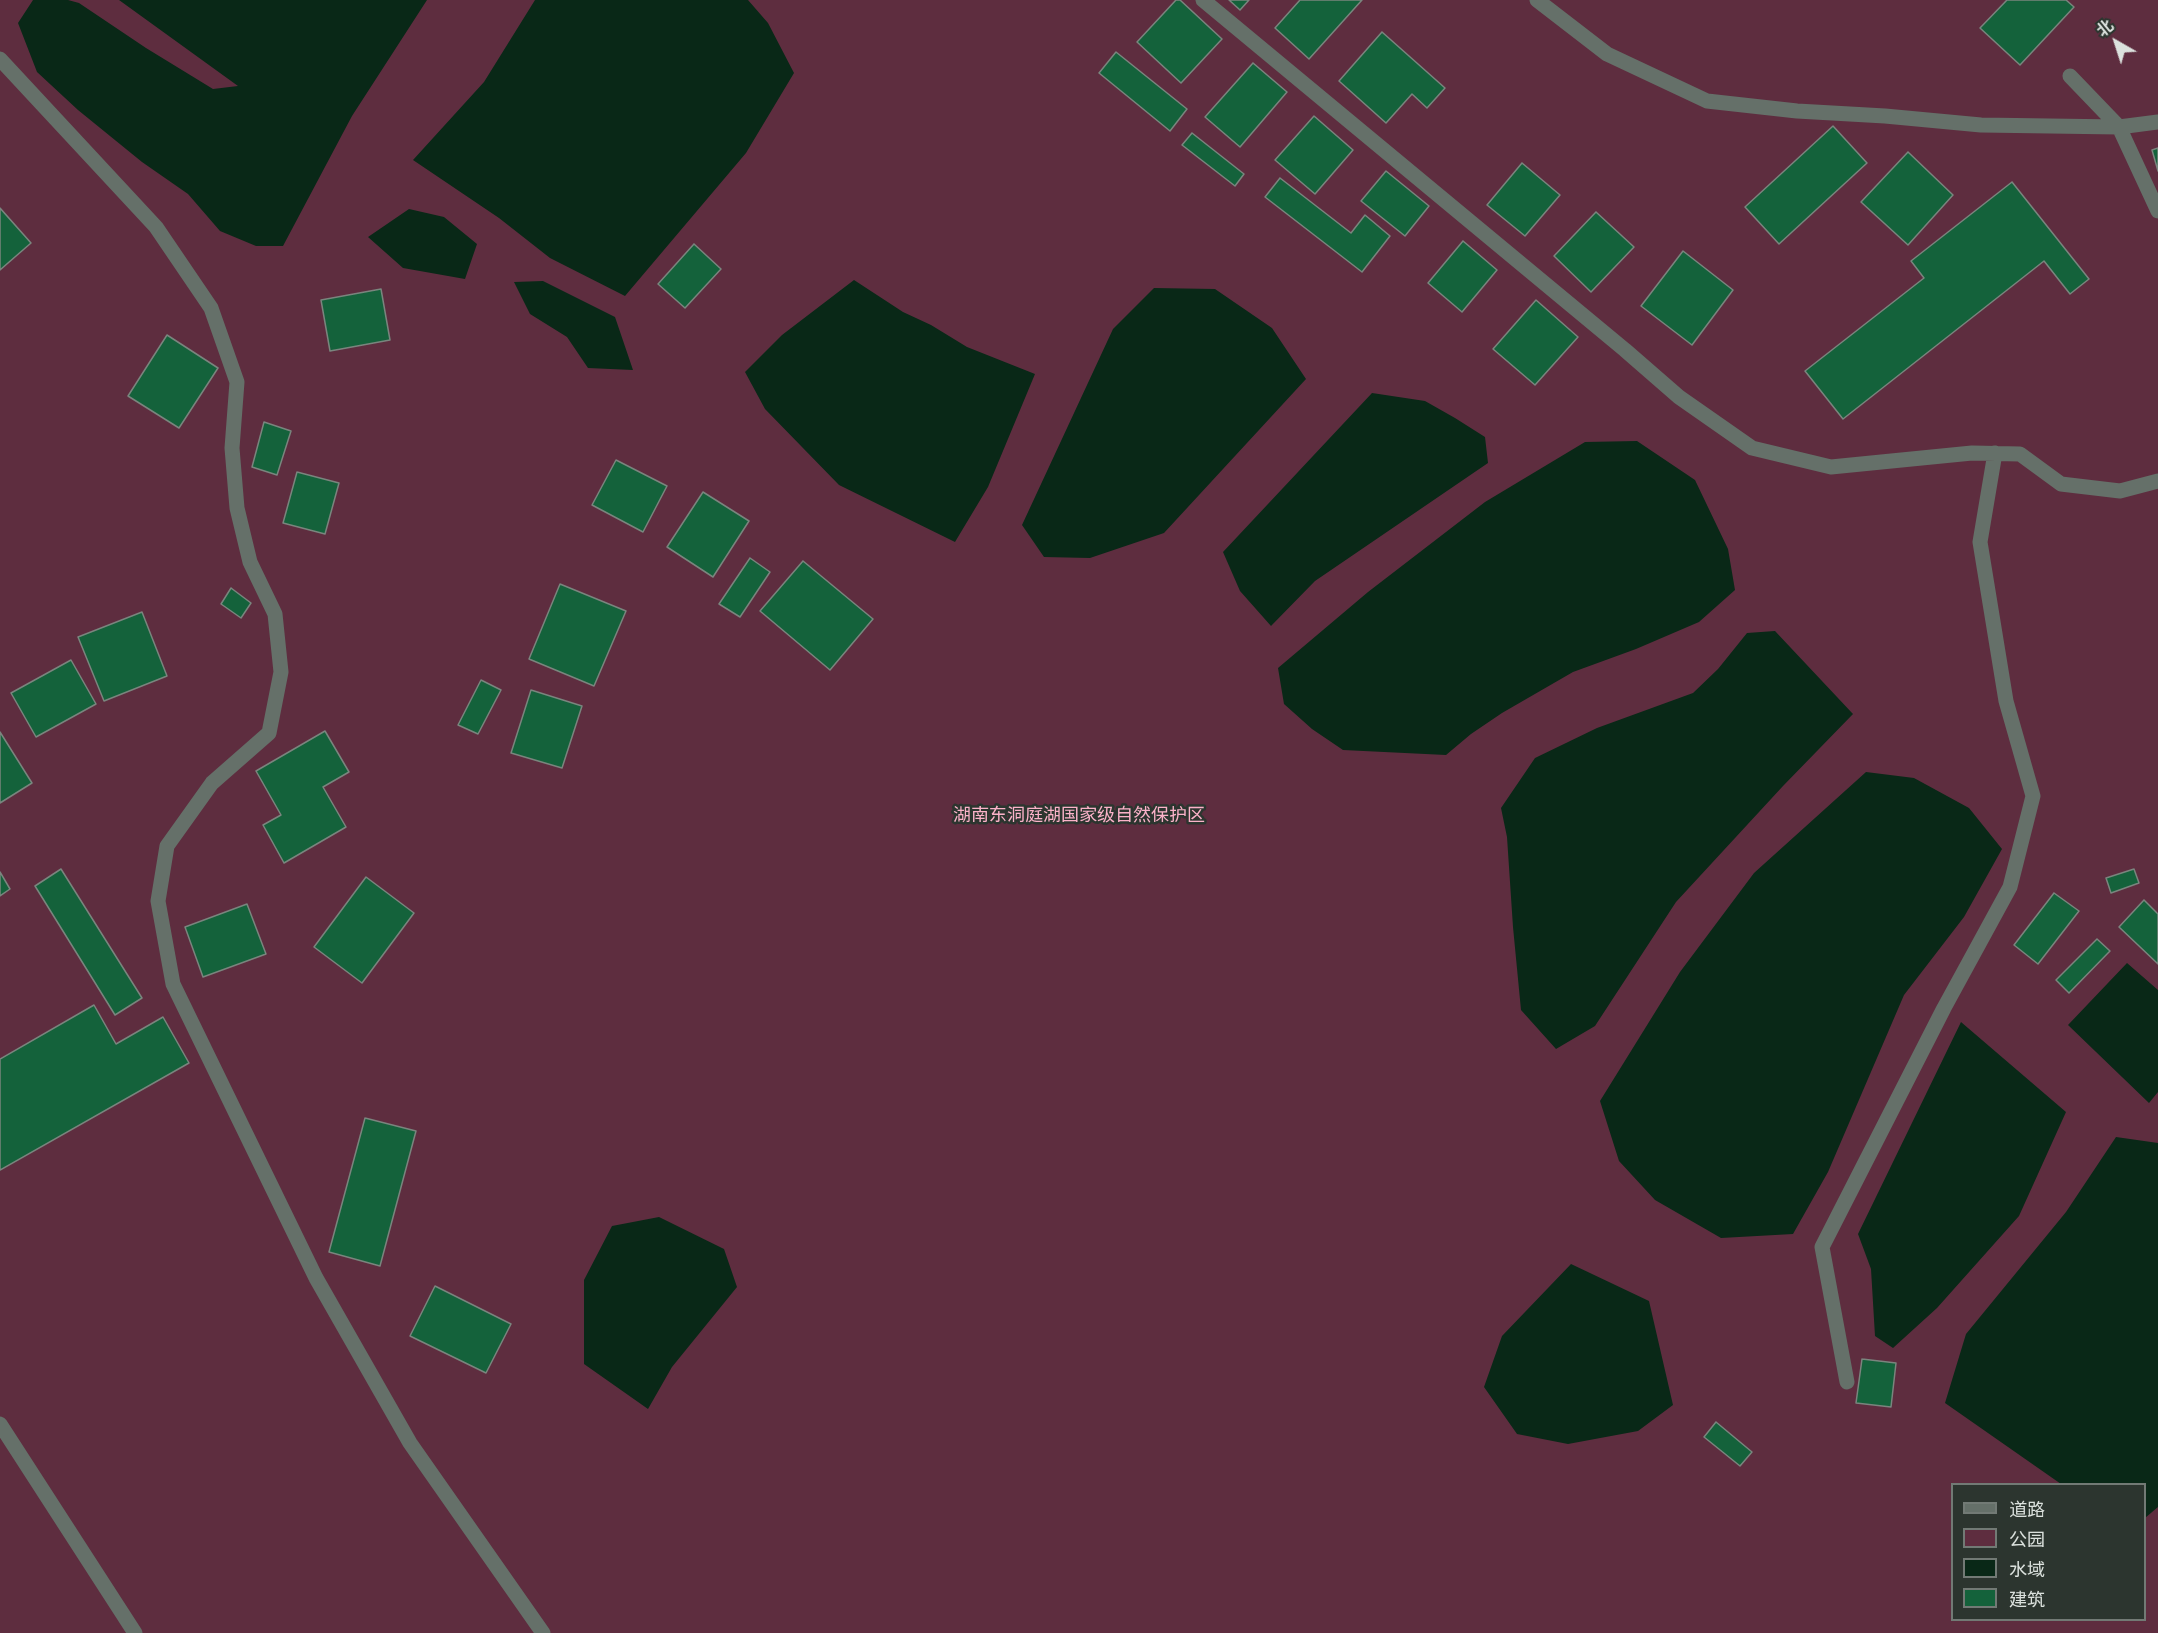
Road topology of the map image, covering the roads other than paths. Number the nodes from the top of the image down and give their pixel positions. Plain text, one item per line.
1 (1203, 0) edge
2 (1537, 0) edge
3 (0, 59) edge
4 (2070, 76) dead end
5 (2158, 122) edge
6 (2119, 127) junction
7 (2158, 211) edge
8 (1995, 453) junction
9 (2158, 481) edge
10 (1847, 1382) dead end
11 (0, 1424) edge
12 (135, 1633) edge
13 (543, 1633) edge

1 - 8 street
2 - 6 street
3 - 13 street
4 - 6 street
5 - 6 street
6 - 7 street
8 - 9 street
8 - 10 street
11 - 12 street

